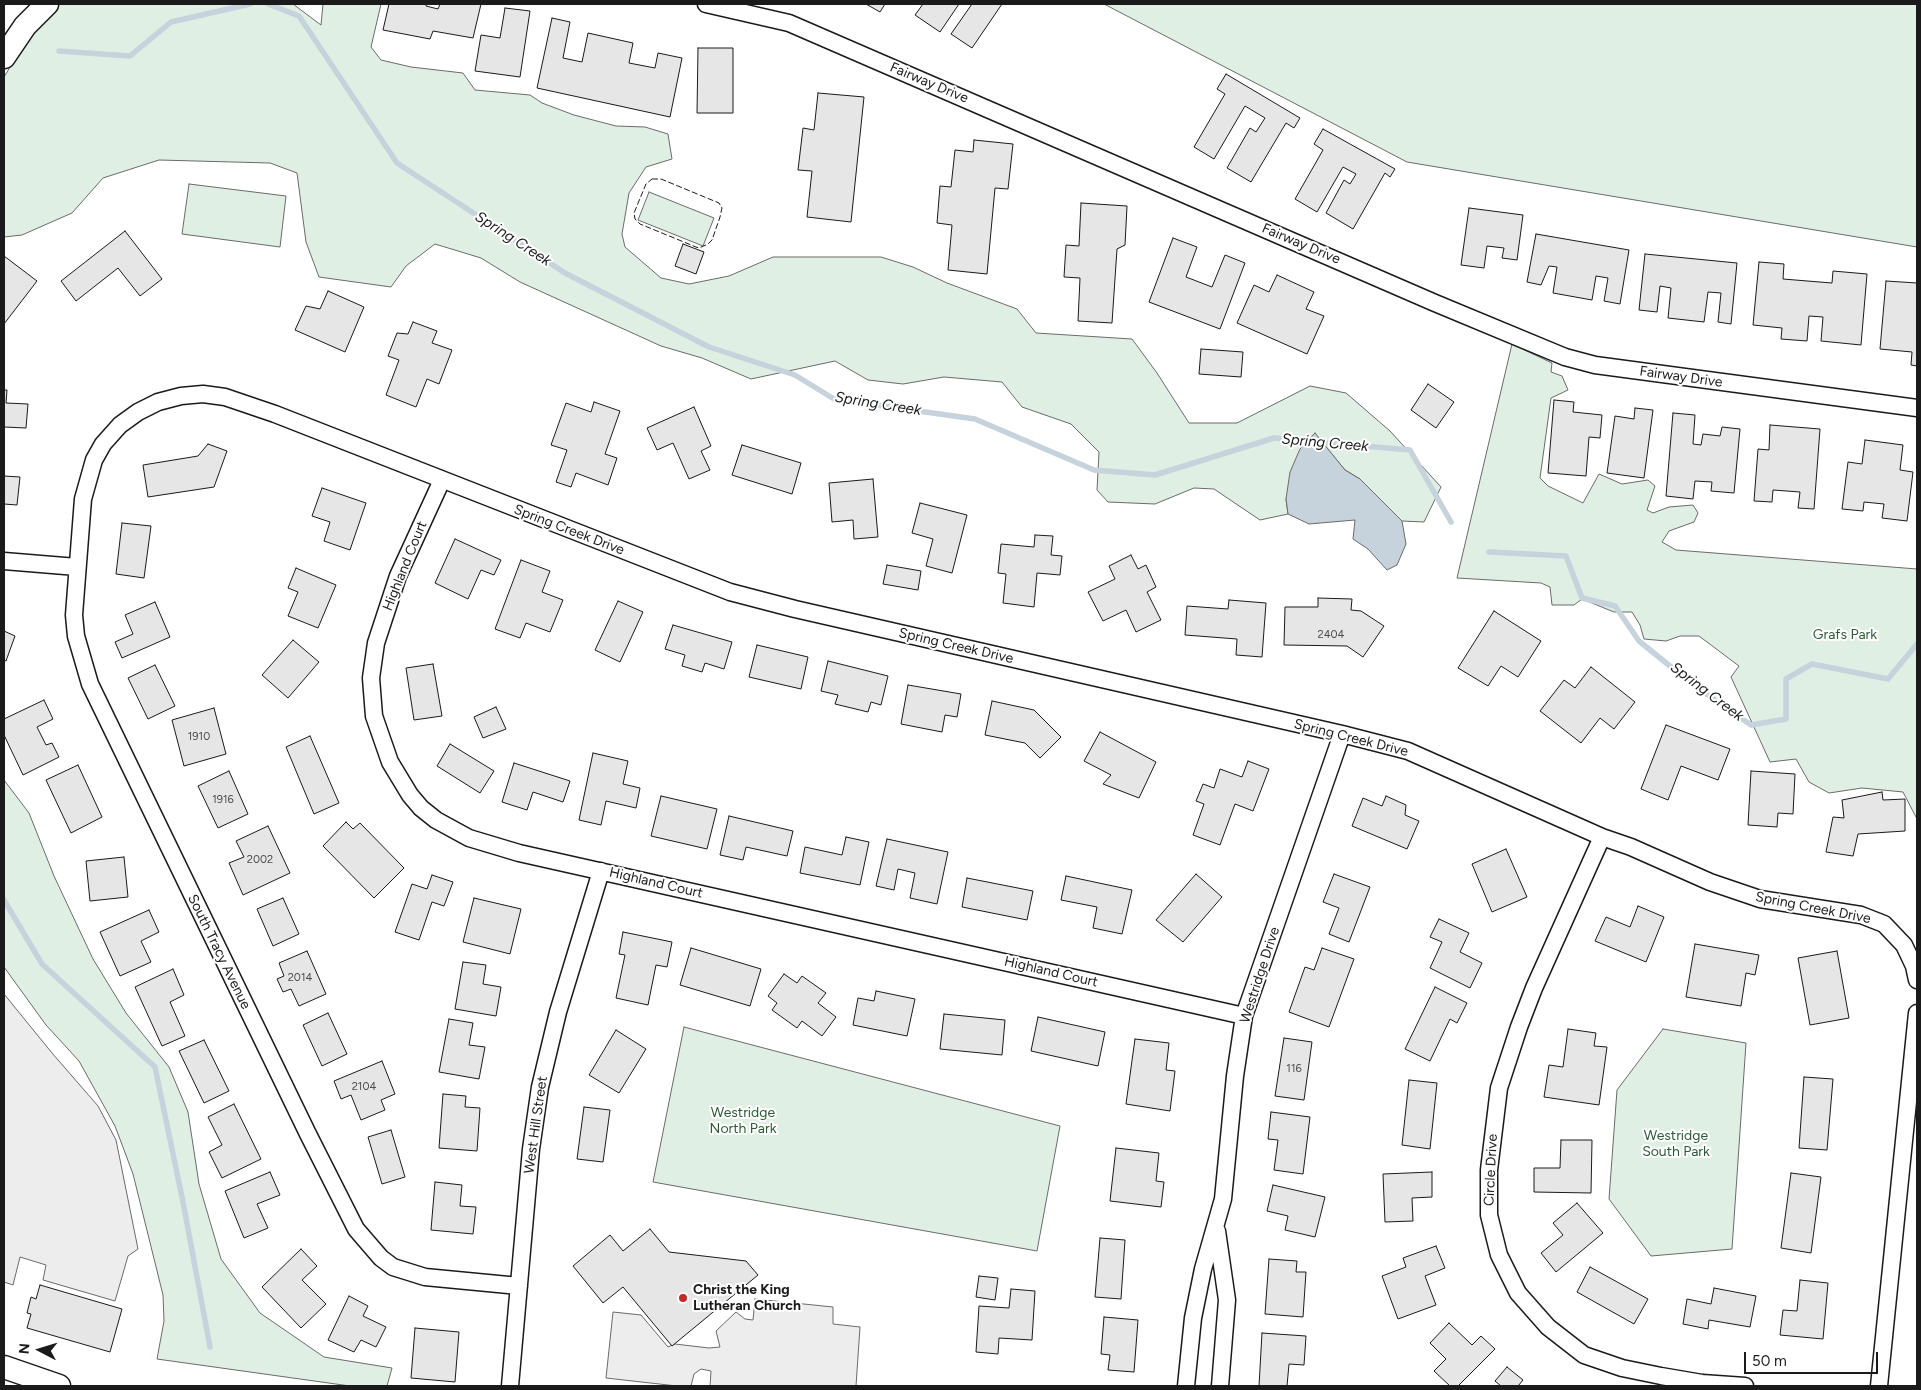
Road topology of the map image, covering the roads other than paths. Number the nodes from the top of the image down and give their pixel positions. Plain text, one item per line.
1 (47, 4) edge
2 (706, 4) edge
3 (4, 57) edge
4 (1917, 408) edge
5 (442, 480) junction
6 (4, 561) edge
7 (77, 566) junction
8 (1342, 734) junction
9 (1602, 837) junction
10 (601, 871) junction
11 (1917, 980) edge
12 (1917, 1013) edge
13 (1244, 1016) junction
14 (1217, 1226) junction
15 (519, 1286) junction
16 (4, 1367) edge
17 (59, 1386) edge
18 (510, 1386) edge
19 (1186, 1386) edge
20 (1220, 1386) edge
21 (1745, 1386) edge
22 (1879, 1386) edge

1 - 3 main road
2 - 4 street, Fairway Drive
5 - 7 street, Spring Creek Drive
5 - 8 street, Spring Creek Drive
5 - 10 street, Highland Court
6 - 7 street
7 - 15 street, South Tracy Avenue
8 - 9 street, Spring Creek Drive
8 - 13 street, Westridge Drive
9 - 11 street, Spring Creek Drive
9 - 21 street, Circle Drive
10 - 13 street, Highland Court
10 - 15 street, West Hill Street
12 - 22 street
13 - 14 street, Westridge Drive
14 - 19 street, Westridge Drive
14 - 20 street, Westridge Drive
15 - 18 street, West Hill Street
16 - 17 main road

